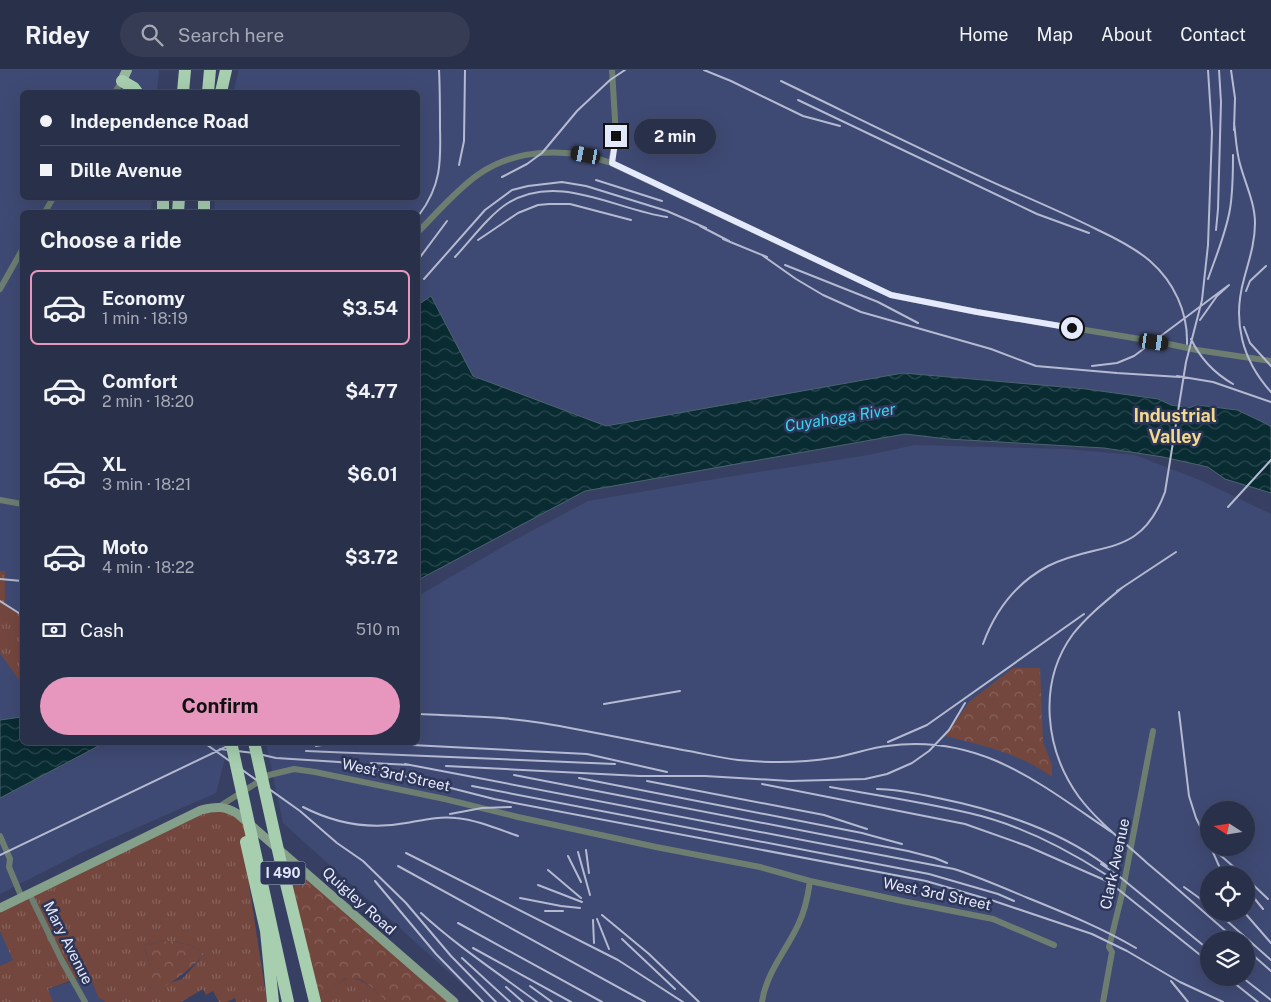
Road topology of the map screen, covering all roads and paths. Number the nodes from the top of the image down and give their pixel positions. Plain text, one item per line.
1 (210, 70) edge
2 (226, 70) edge
3 (612, 70) edge
4 (184, 72) edge
5 (125, 75) edge
6 (116, 90) edge
7 (136, 90) edge
8 (183, 90) edge
9 (208, 90) edge
10 (221, 90) edge
11 (612, 163) junction
12 (420, 230) edge
13 (20, 253) edge
14 (0, 288) edge
15 (1271, 361) edge
16 (0, 500) edge
17 (20, 504) edge
18 (1153, 731) dead end
19 (232, 745) edge
20 (255, 745) edge
21 (220, 806) junction
22 (249, 817) junction
23 (0, 836) edge
24 (810, 881) junction
25 (26, 896) junction
26 (0, 908) edge
27 (1054, 945) dead end
28 (85, 1002) edge
29 (274, 1002) edge
30 (288, 1002) edge
31 (315, 1002) edge
32 (454, 1002) edge
33 (762, 1002) edge
34 (1103, 1002) edge

1 - 9 highway
2 - 10 highway
3 - 11 street
4 - 8 highway
5 - 6 street
5 - 7 highway
11 - 12 street
11 - 15 street
13 - 14 street
16 - 17 street
18 - 34 street, Clark Avenue
19 - 22 highway, I 490, bridge
20 - 31 highway, I 490, bridge
21 - 24 street, West 3rd Street
21 - 25 street, West 3rd Street
21 - 32 street, Quigley Road
22 - 29 highway, bridge
22 - 30 highway, I 490, bridge
23 - 25 street, Mary Avenue
24 - 27 street, West 3rd Street
24 - 33 street
25 - 26 street, West 3rd Street
25 - 28 street, Mary Avenue

